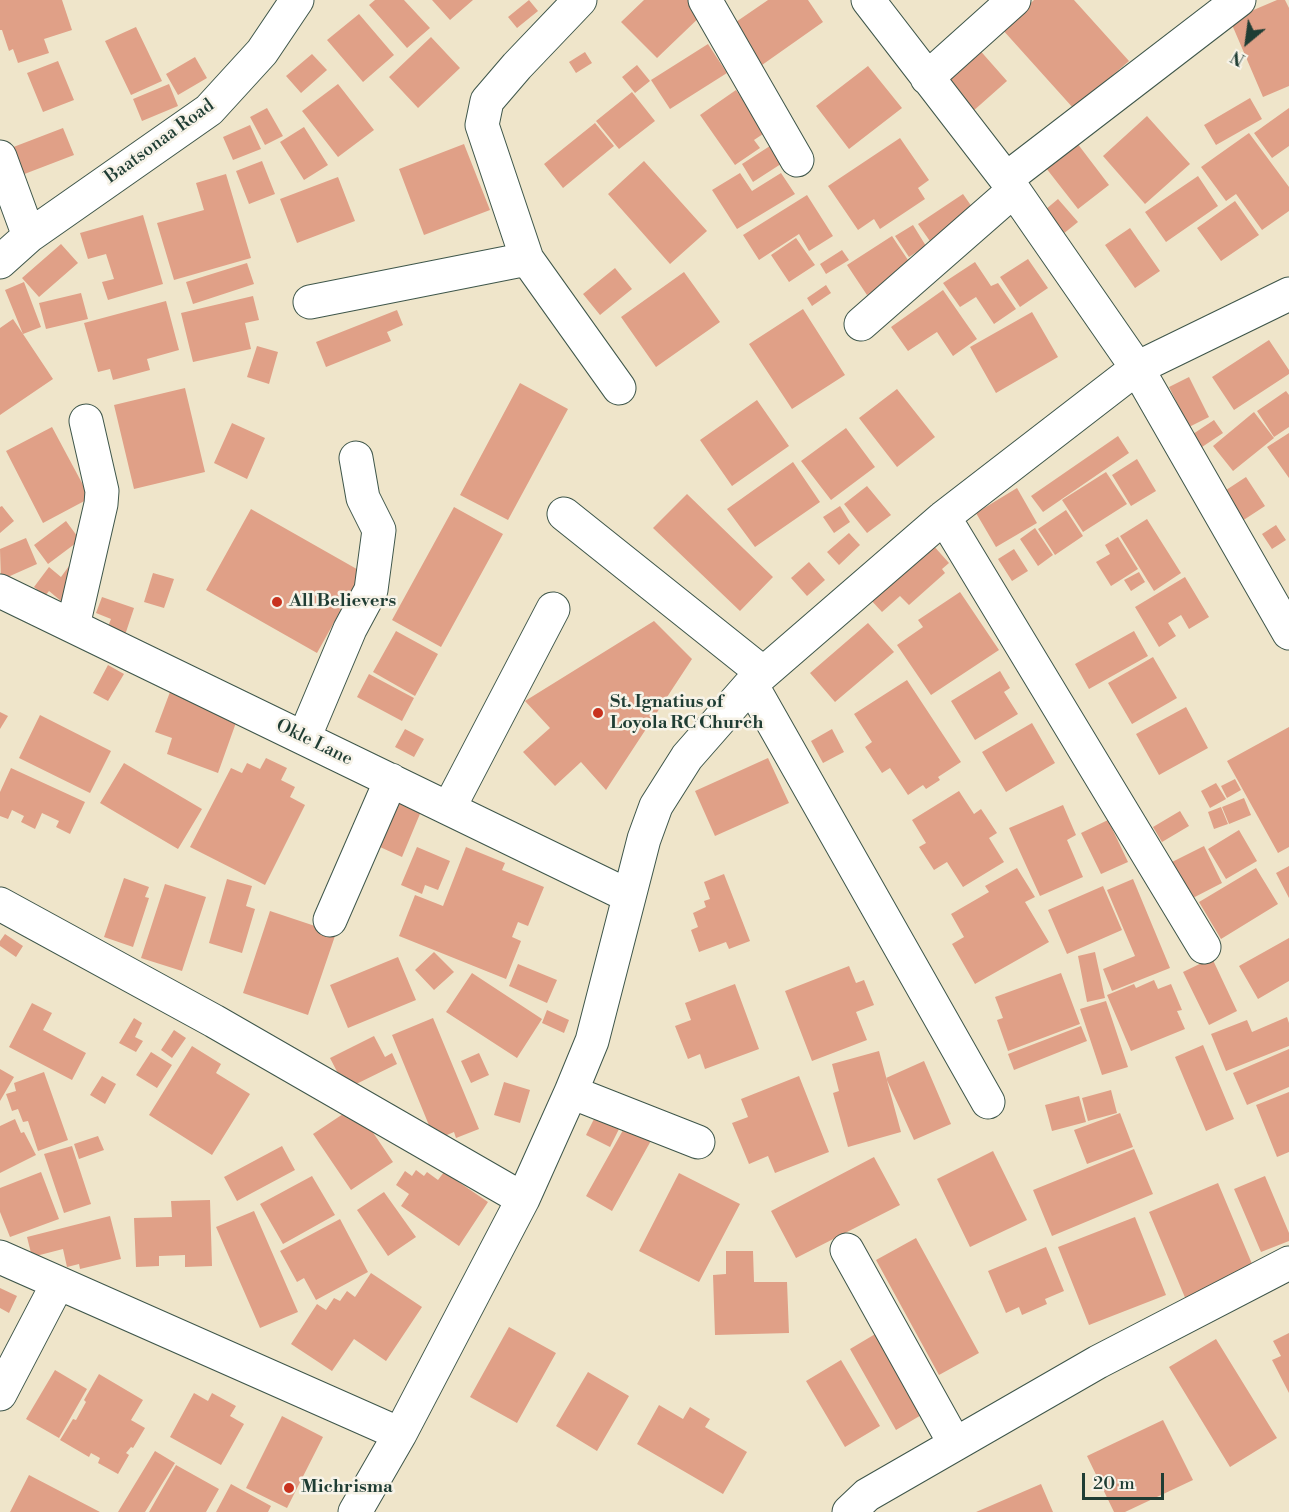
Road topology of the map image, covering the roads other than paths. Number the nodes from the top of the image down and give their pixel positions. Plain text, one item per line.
1 (297, 0) edge
2 (580, 0) edge
3 (705, 0) edge
4 (868, 0) edge
5 (1014, 0) edge
6 (1239, 0) edge
7 (927, 78) junction
8 (0, 158) edge
9 (797, 160) dead end
10 (1010, 185) junction
11 (29, 236) junction
12 (527, 259) junction
13 (0, 262) edge
14 (1289, 294) edge
15 (310, 302) dead end
16 (861, 324) dead end
17 (1137, 368) junction
18 (619, 388) dead end
19 (86, 421) dead end
20 (356, 458) dead end
21 (564, 514) dead end
22 (944, 517) junction
23 (0, 591) edge
24 (553, 609) dead end
25 (73, 626) junction
26 (1289, 633) edge
27 (757, 679) junction
28 (304, 738) junction
29 (391, 780) junction
30 (449, 808) junction
31 (629, 896) junction
32 (0, 904) edge
33 (330, 920) dead end
34 (1204, 946) dead end
35 (571, 1092) junction
36 (988, 1102) dead end
37 (698, 1142) dead end
38 (523, 1199) junction
39 (847, 1250) dead end
40 (0, 1257) edge
41 (1289, 1263) edge
42 (58, 1283) junction
43 (0, 1394) edge
44 (400, 1434) junction
45 (955, 1444) junction
46 (355, 1512) edge
47 (849, 1512) edge

1 - 11 street, Baatsonaa Road
2 - 12 street
3 - 9 street
4 - 7 street
5 - 7 street
6 - 10 street
7 - 10 street
8 - 11 street
10 - 16 street
10 - 17 street
11 - 13 street, Baatsonaa Road
12 - 15 street
12 - 18 street
14 - 17 street
17 - 22 street
17 - 26 street
19 - 25 street
20 - 28 street
21 - 27 street
22 - 27 street
22 - 34 street
23 - 25 street, Okle Lane
24 - 30 street
25 - 28 street, Okle Lane
27 - 31 street
27 - 36 street
28 - 29 street, Okle Lane
29 - 30 street, Okle Lane
29 - 33 street
30 - 31 street, Okle Lane
31 - 35 street
32 - 38 street
35 - 37 street
35 - 38 street
38 - 44 street
39 - 45 street
40 - 42 street
41 - 45 street
42 - 43 street
42 - 44 street
44 - 46 street
45 - 47 street

